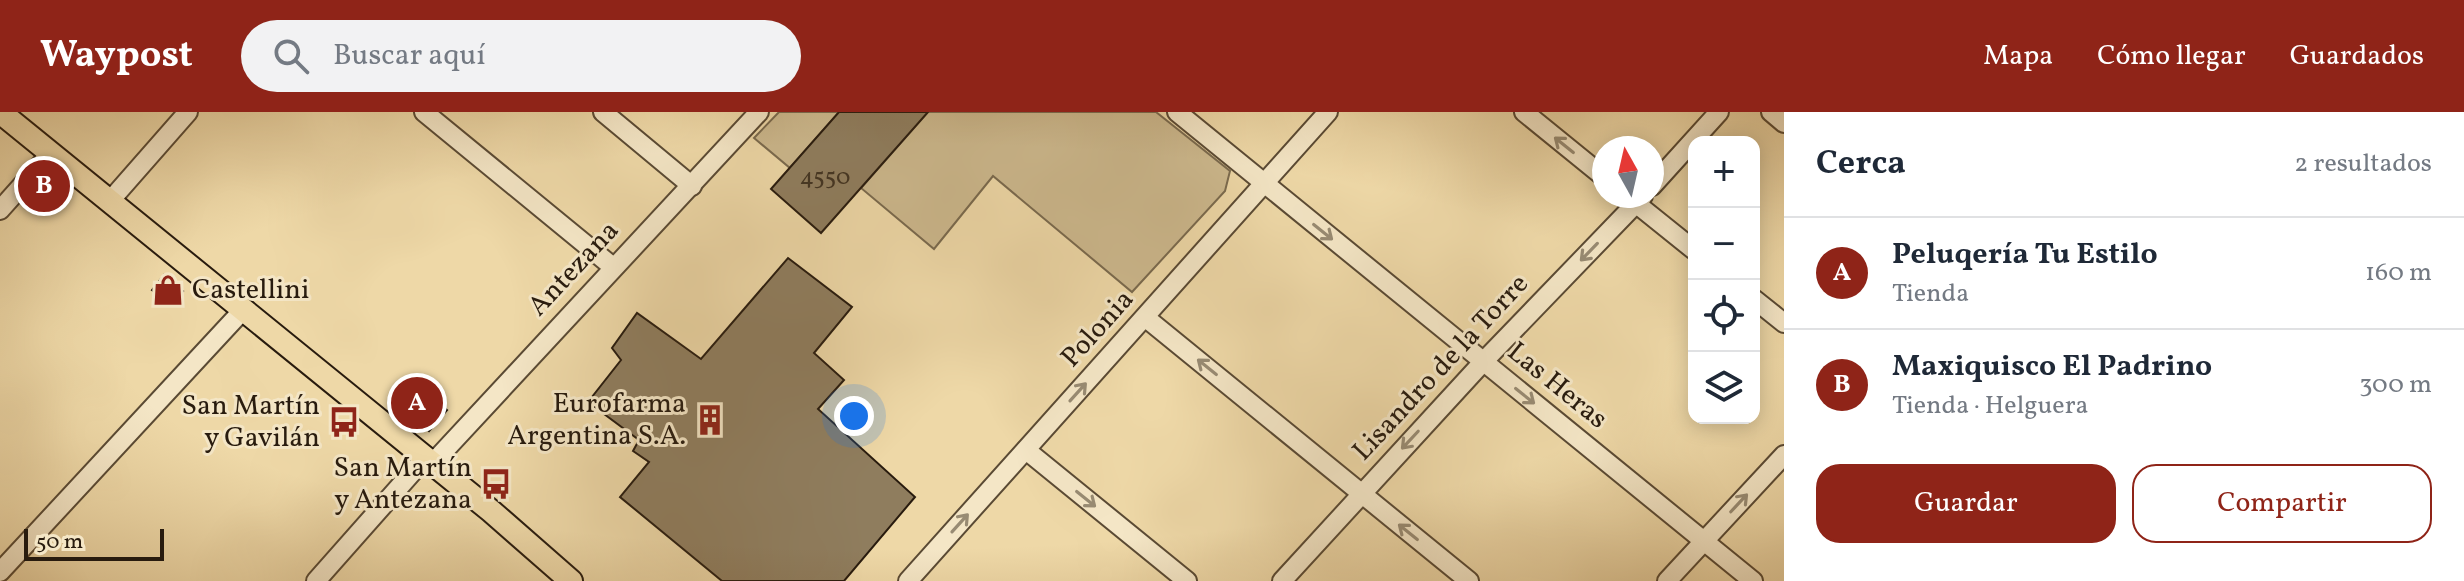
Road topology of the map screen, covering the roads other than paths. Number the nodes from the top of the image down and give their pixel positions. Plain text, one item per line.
1 (0, 112) edge
2 (188, 112) edge
3 (424, 112) edge
4 (603, 112) edge
5 (759, 112) edge
6 (1177, 112) edge
7 (1328, 112) edge
8 (1524, 112) edge
9 (1719, 112) edge
10 (1771, 112) edge
11 (1784, 123) edge
12 (51, 153) junction
13 (1592, 167) edge
14 (1664, 173) edge
15 (1262, 183) junction
16 (692, 186) junction
17 (109, 202) junction
18 (1628, 208) edge
19 (1646, 208) edge
20 (0, 210) edge
21 (1688, 245) edge
22 (613, 267) junction
23 (1760, 304) edge
24 (243, 310) junction
25 (1146, 318) junction
26 (1784, 323) edge
27 (1483, 362) junction
28 (1026, 450) junction
29 (1784, 455) edge
30 (428, 462) junction
31 (1361, 493) junction
32 (1704, 541) junction
33 (0, 572) edge
34 (9, 581) edge
35 (316, 581) edge
36 (571, 581) edge
37 (908, 581) edge
38 (1187, 581) edge
39 (1282, 581) edge
40 (1469, 581) edge
41 (1667, 581) edge
42 (1753, 581) edge

1 - 12 main road
2 - 17 street
3 - 22 street
4 - 16 street
5 - 16 street, Antezana
6 - 15 street, Las Heras
7 - 15 street, Polonia
13 -> 8 street
9 - 14 street
10 - 11 street
12 - 17 main road
12 - 20 street
15 - 25 street, Polonia
15 -> 27 street, Las Heras
16 - 22 street, Antezana
17 - 24 main road
18 -> 27 street, Lisandro de la Torre
19 - 21 street
22 - 30 street, Antezana
23 - 26 street
24 - 30 main road
24 - 33 street
28 -> 25 street, Polonia
31 -> 25 street
27 -> 31 street, Lisandro de la Torre
27 -> 32 street, Las Heras
37 -> 28 street, Polonia
28 -> 38 street
32 -> 29 street
30 - 35 street, Antezana
30 - 36 main road
31 - 39 street, Lisandro de la Torre
40 -> 31 street
32 - 41 street
32 - 42 street, Las Heras
33 - 34 street

